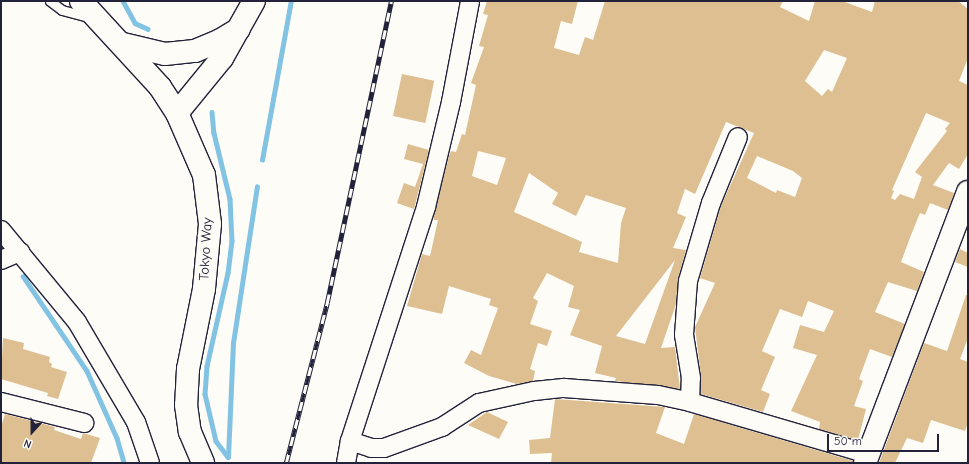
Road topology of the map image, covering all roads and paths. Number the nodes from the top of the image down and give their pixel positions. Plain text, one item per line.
1 (50, 1) edge
2 (81, 1) edge
3 (254, 1) edge
4 (470, 1) edge
5 (100, 21) junction
6 (239, 30) junction
7 (123, 44) junction
8 (176, 113) junction
9 (738, 136) dead end
10 (968, 192) edge
11 (1, 230) edge
12 (20, 252) junction
13 (1, 260) edge
14 (1, 402) edge
15 (690, 402) junction
16 (84, 423) dead end
17 (350, 441) junction
18 (866, 459) edge
19 (150, 463) edge
20 (203, 463) edge
21 (346, 463) edge

1 - 5 lane
2 - 5 street, Tokyo Way
3 - 6 street
4 - 17 street
5 - 7 street, Tokyo Way
6 - 7 street
6 - 8 street
7 - 8 street, Tokyo Way
8 - 20 street, Tokyo Way
9 - 15 street
10 - 18 street
11 - 12 street
12 - 13 street
12 - 19 street
14 - 16 street
15 - 17 street
15 - 18 street
17 - 21 street

